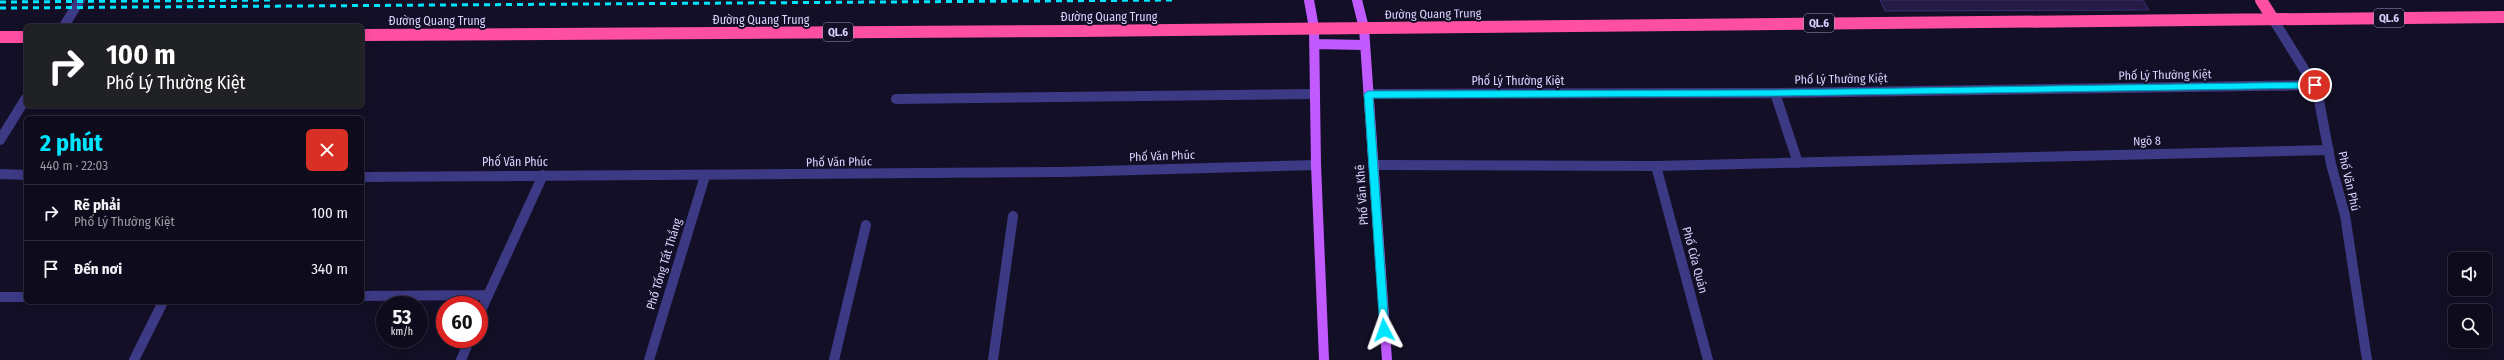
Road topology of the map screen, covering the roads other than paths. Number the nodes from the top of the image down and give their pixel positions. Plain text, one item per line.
1 (80, 0) edge
2 (1309, 0) edge
3 (1357, 0) edge
4 (2261, 0) edge
5 (2504, 17) edge
6 (2274, 19) junction
7 (65, 24) edge
8 (1314, 28) junction
9 (1364, 28) junction
10 (364, 35) edge
11 (0, 37) edge
12 (24, 37) edge
13 (1314, 44) junction
14 (1365, 45) junction
15 (2315, 85) junction
16 (1775, 93) junction
17 (1314, 94) junction
18 (1368, 94) junction
19 (896, 99) dead end
20 (24, 101) edge
21 (0, 140) edge
22 (2329, 150) junction
23 (1798, 163) junction
24 (1316, 165) junction
25 (1373, 165) junction
26 (1656, 166) junction
27 (0, 174) edge
28 (24, 175) edge
29 (543, 175) junction
30 (705, 176) junction
31 (364, 177) edge
32 (1013, 216) dead end
33 (866, 225) dead end
34 (487, 295) joint
35 (364, 296) edge
36 (0, 297) edge
37 (24, 297) edge
38 (162, 304) edge
39 (466, 348) edge
40 (134, 360) edge
41 (461, 360) edge
42 (649, 360) edge
43 (834, 360) edge
44 (993, 360) edge
45 (1324, 360) edge
46 (1387, 360) edge
47 (1708, 360) edge
48 (2367, 360) edge

1 - 7 street
2 - 8 main road
3 - 9 main road, Phố Văn Khê
4 - 6 highway
5 - 6 highway, Đường Quang Trung / QL.6
6 - 9 highway, Đường Quang Trung / QL.6
6 - 15 street, Phố Văn Phú
8 - 9 highway, Đường Quang Trung / QL.6
8 - 10 highway, Đường Quang Trung / QL.6
8 - 13 main road
9 - 14 main road, Phố Văn Khê
11 - 12 highway
13 - 14 main road
13 - 17 main road
14 - 18 main road, Phố Văn Khê
15 - 16 street, Phố Lý Thường Kiệt
15 - 22 street, Phố Văn Phú
16 - 18 street, Phố Lý Thường Kiệt
16 - 23 street
17 - 19 street
17 - 24 main road
18 - 25 main road, Phố Văn Khê
20 - 21 street
22 - 23 street, Ngõ 8
22 - 48 street, Phố Văn Phú
23 - 26 street, Ngõ 8
24 - 30 street, Phố Văn Phúc
24 - 45 main road
25 - 26 street, Ngõ 8
25 - 46 main road, Phố Văn Khê
26 - 47 street, Phố Cửa Quán
27 - 28 street
29 - 30 street, Phố Văn Phúc
29 - 31 street, Phố Văn Phúc
29 - 34 street
30 - 42 street, Phố Tống Tất Thắng
32 - 44 street
33 - 43 street
34 - 35 street
36 - 37 street
38 - 40 street
39 - 41 street

